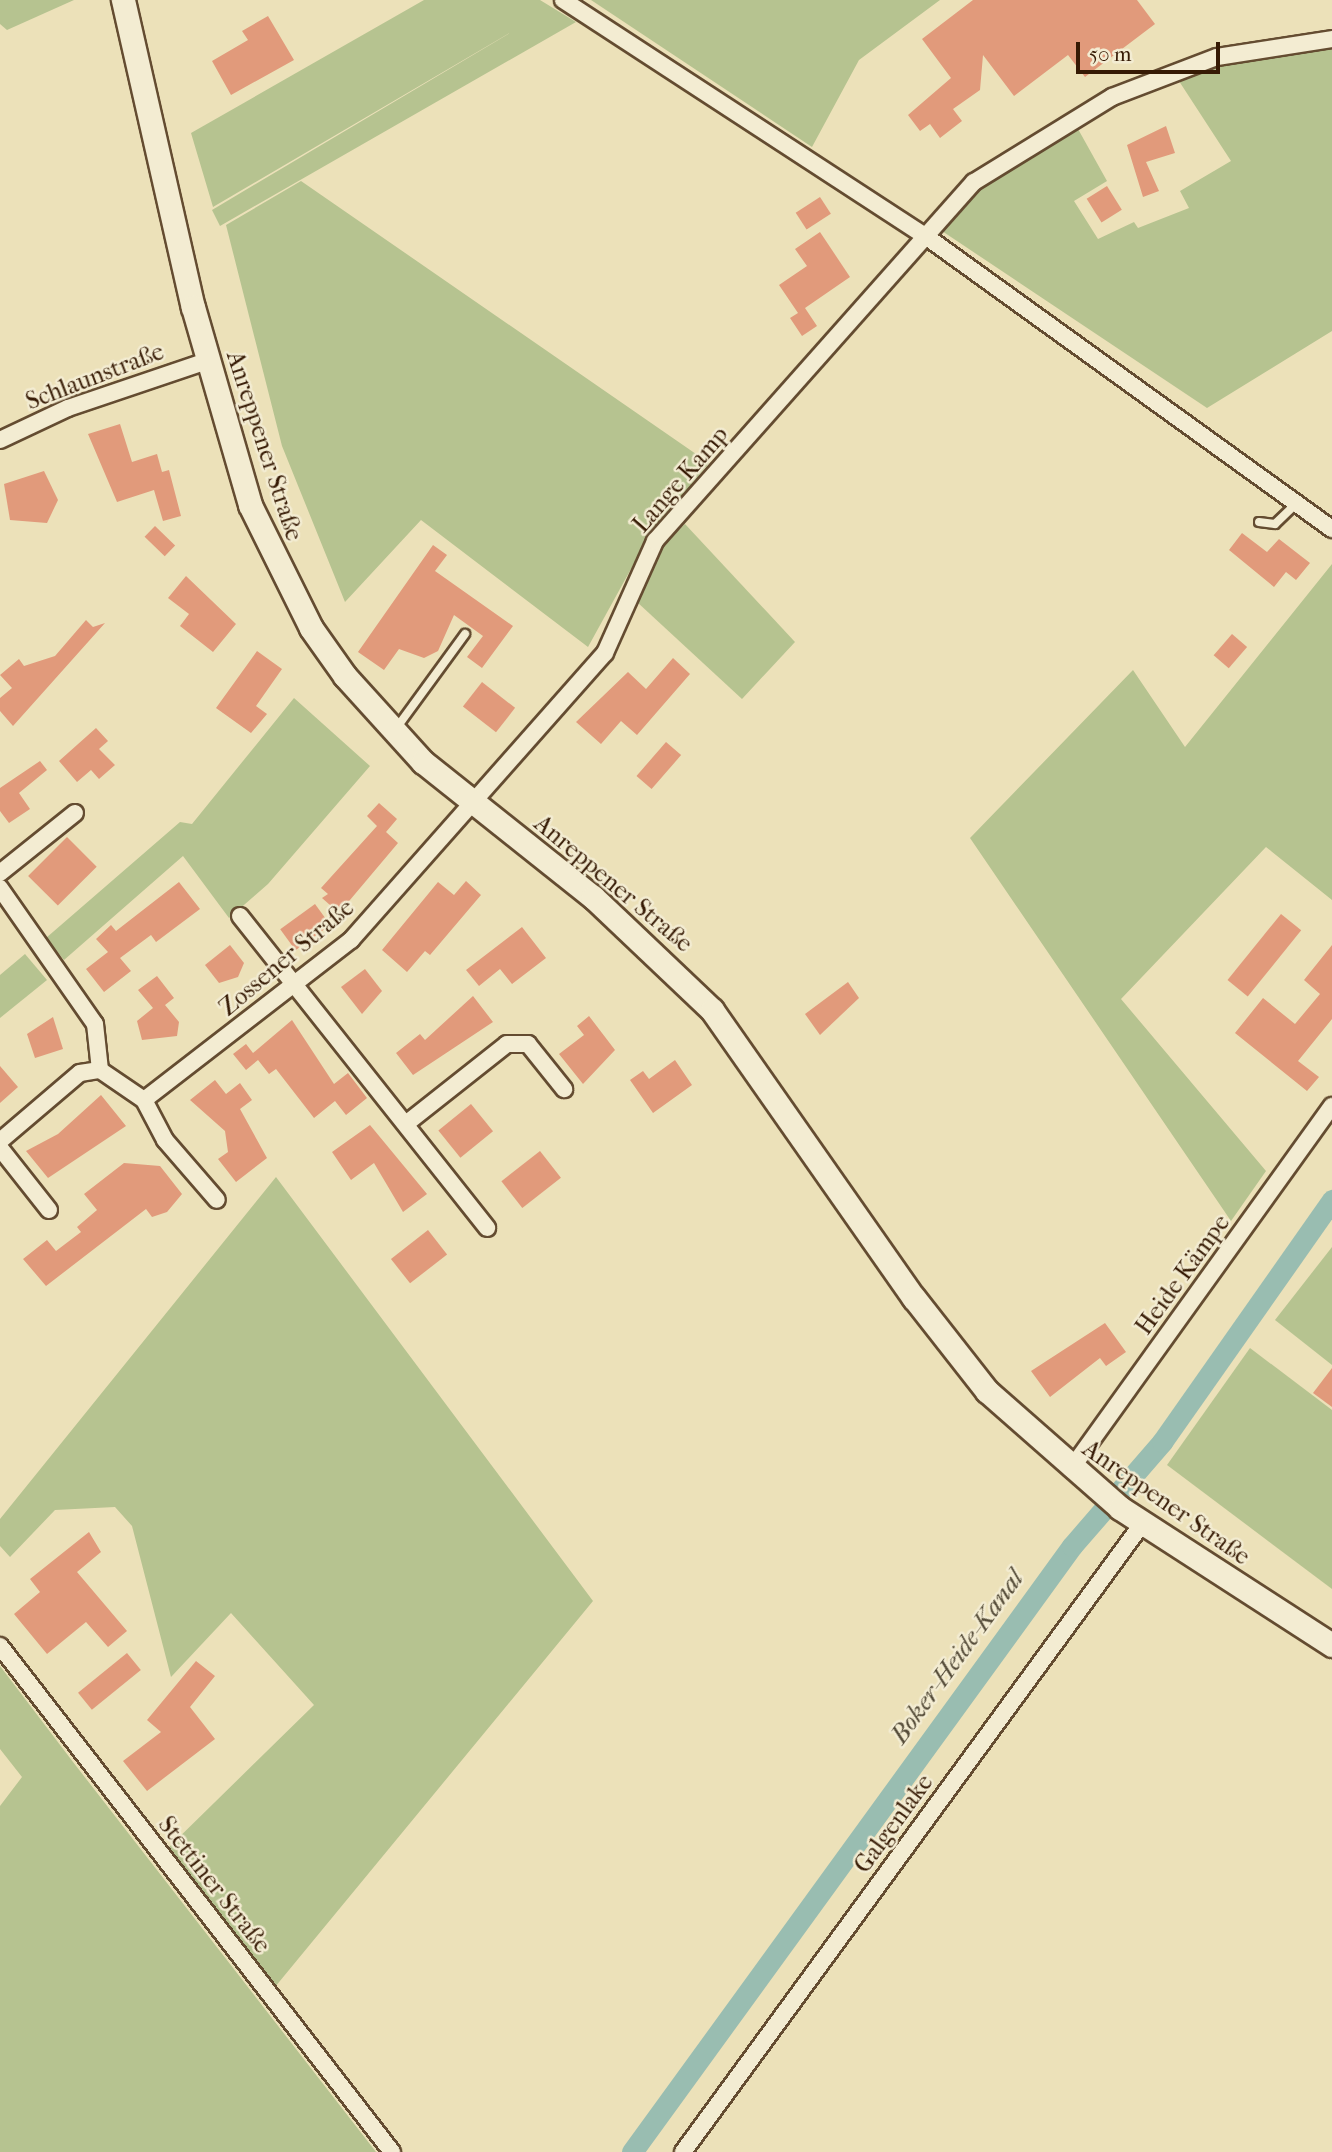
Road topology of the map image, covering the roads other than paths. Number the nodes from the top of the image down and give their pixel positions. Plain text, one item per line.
1 (123, 0) edge
2 (563, 0) edge
3 (1332, 39) edge
4 (924, 235) junction
5 (207, 360) junction
6 (0, 440) edge
7 (1298, 502) junction
8 (1259, 522) dead end
9 (1332, 529) edge
10 (465, 634) dead end
11 (393, 733) junction
12 (473, 803) junction
13 (75, 813) dead end
14 (0, 873) edge
15 (0, 888) edge
16 (240, 916) dead end
17 (296, 986) junction
18 (100, 1070) junction
19 (564, 1089) dead end
20 (144, 1100) junction
21 (1332, 1106) edge
22 (407, 1123) junction
23 (0, 1141) edge
24 (0, 1148) edge
25 (217, 1200) dead end
26 (49, 1210) dead end
27 (487, 1228) dead end
28 (1071, 1469) junction
29 (1142, 1524) junction
30 (1332, 1645) edge
31 (0, 1646) edge
32 (392, 2152) edge
33 (683, 2152) edge

1 - 5 street, Anreppener Straße
2 - 4 street
3 - 4 street, Lange Kamp
4 - 7 street
4 - 12 street, Lange Kamp
5 - 6 street, Schlaunstraße
5 - 11 street, Anreppener Straße
7 - 8 lane
7 - 9 street
10 - 11 lane
11 - 12 street, Anreppener Straße
12 - 17 street, Zossener Straße
12 - 28 street, Anreppener Straße
13 - 14 street
15 - 18 street
16 - 17 street
17 - 20 street, Zossener Straße
17 - 22 street
18 - 20 street
18 - 23 street
19 - 22 street
20 - 25 street
21 - 28 street, Heide Kämpe
22 - 27 street
24 - 26 street
28 - 29 street, Anreppener Straße
29 - 30 street, Anreppener Straße
29 - 33 street, Galgenlake
31 - 32 street, Stettiner Straße

